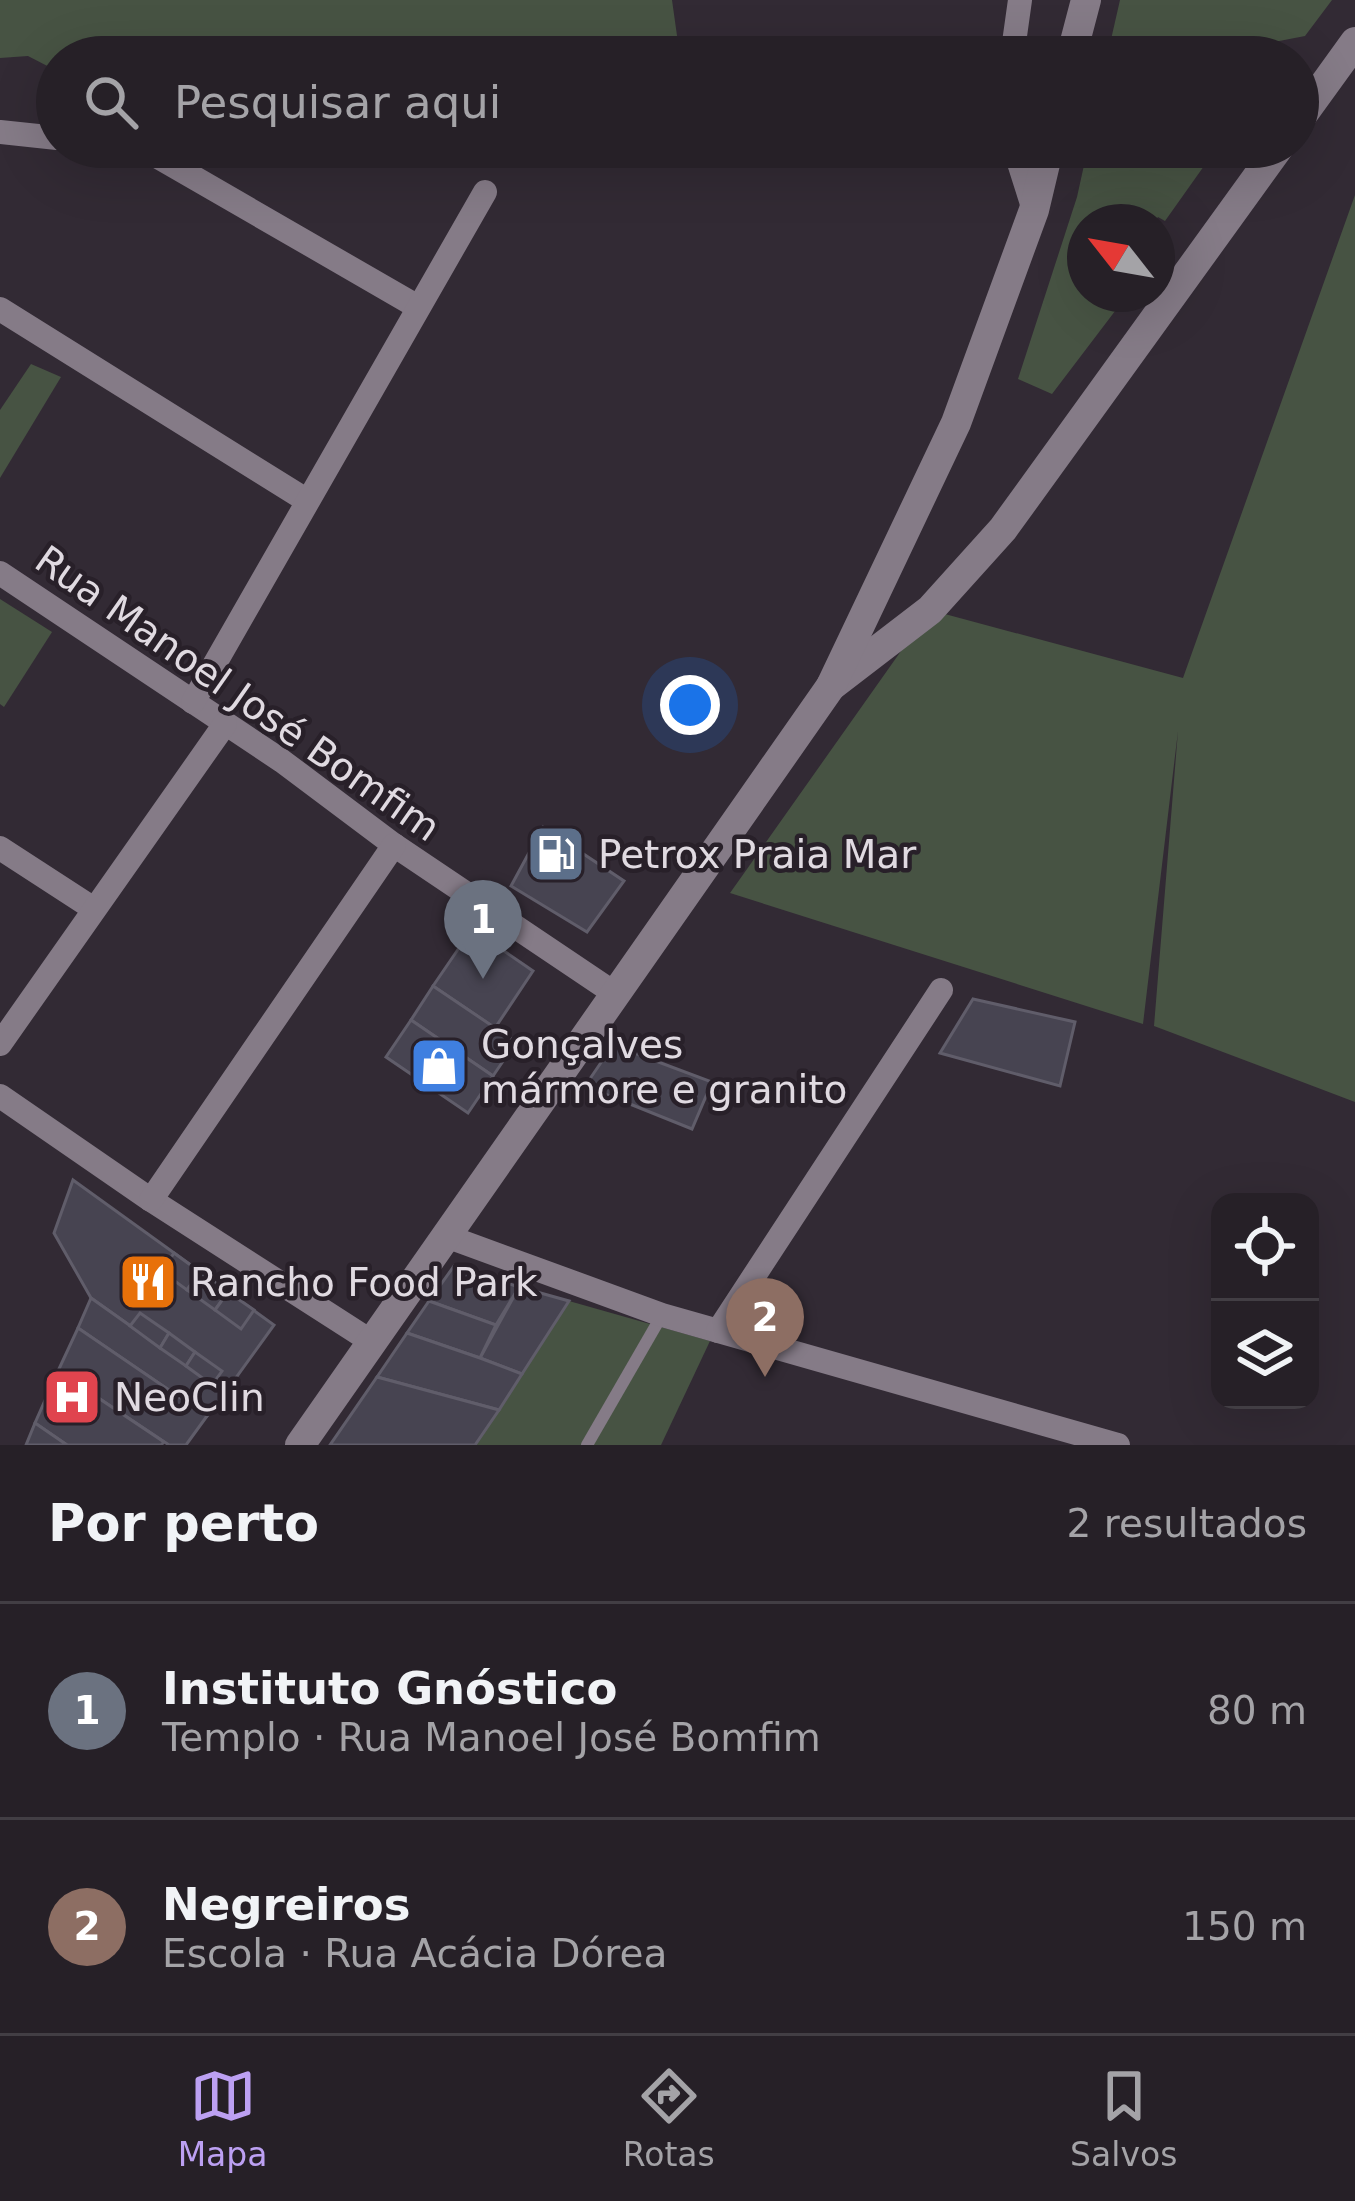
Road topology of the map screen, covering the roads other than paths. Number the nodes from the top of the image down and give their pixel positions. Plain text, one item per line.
1 (1020, 0) edge
2 (1086, 0) edge
3 (1015, 36) edge
4 (1077, 36) edge
5 (1355, 42) edge
6 (1319, 92) edge
7 (0, 132) edge
8 (36, 136) edge
9 (177, 168) edge
10 (1021, 168) edge
11 (1044, 168) edge
12 (1264, 168) edge
13 (484, 192) dead end
14 (1034, 209) junction
15 (418, 307) junction
16 (0, 309) edge
17 (306, 500) junction
18 (0, 573) edge
19 (831, 686) junction
20 (193, 702) junction
21 (225, 724) junction
22 (394, 845) junction
23 (0, 848) edge
24 (94, 909) junction
25 (941, 990) dead end
26 (614, 993) junction
27 (0, 1044) edge
28 (0, 1096) edge
29 (151, 1200) junction
30 (446, 1236) junction
31 (662, 1315) junction
32 (718, 1331) junction
33 (372, 1342) junction
34 (300, 1445) edge
35 (587, 1445) edge
36 (1118, 1445) edge

1 - 3 street
2 - 4 main road
5 - 6 main road
7 - 8 street
9 - 15 street
10 - 14 street
11 - 14 main road
12 - 19 main road
13 - 15 street
14 - 19 main road
15 - 17 street
16 - 17 street
17 - 20 street
18 - 20 street, Rua Manoel José Bomfim
19 - 26 main road
20 - 21 street, Rua Manoel José Bomfim
21 - 22 street, Rua Manoel José Bomfim
21 - 24 street
22 - 26 street, Rua Manoel José Bomfim
22 - 29 street
23 - 24 street
24 - 27 street
25 - 32 street
26 - 30 main road
28 - 29 street
29 - 33 street
30 - 31 street
30 - 33 main road
31 - 32 street
31 - 35 lane
32 - 36 street
33 - 34 main road

